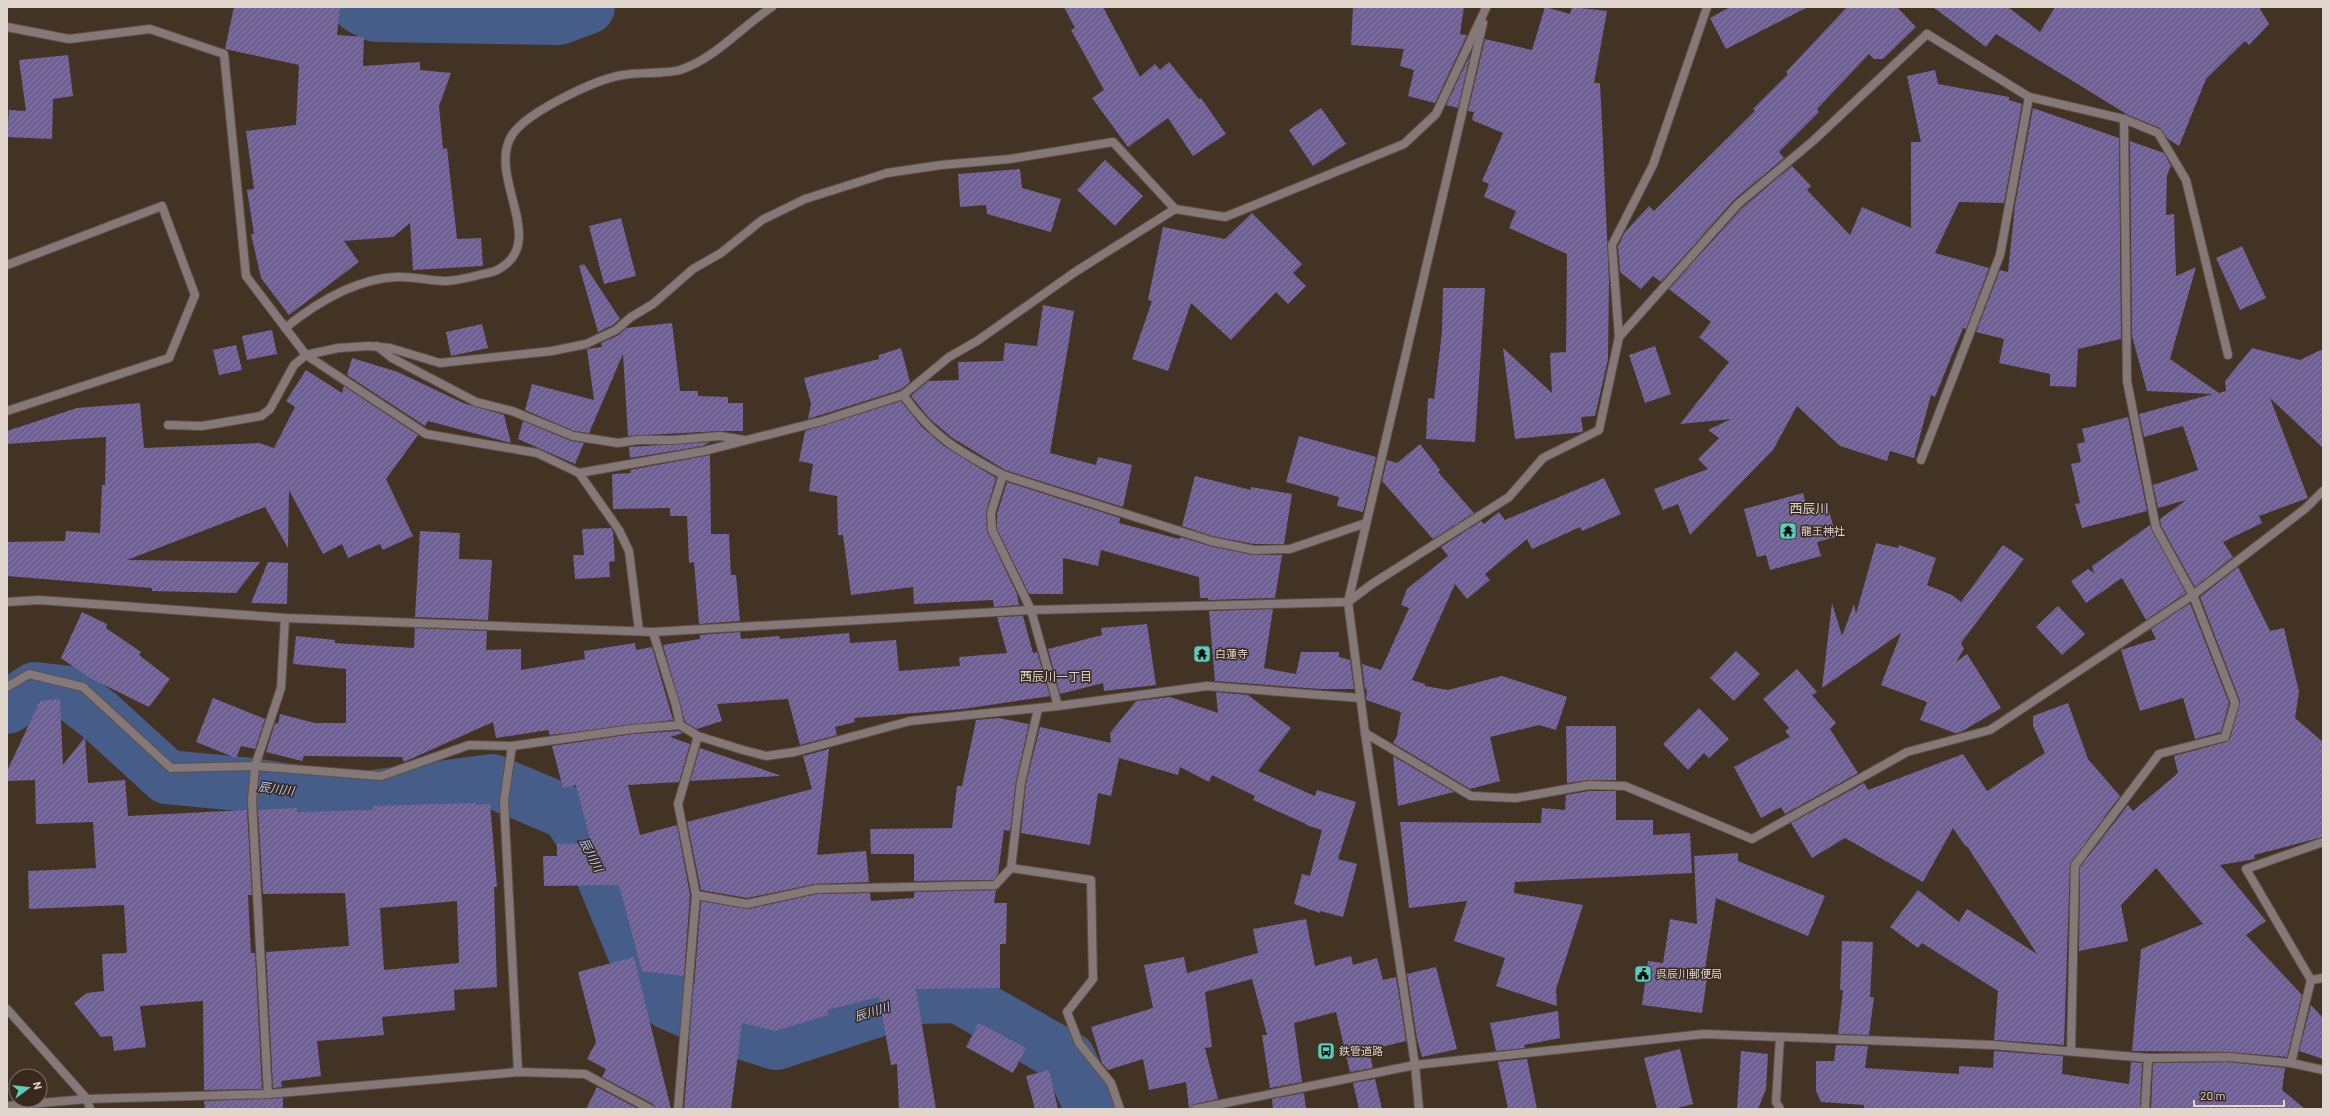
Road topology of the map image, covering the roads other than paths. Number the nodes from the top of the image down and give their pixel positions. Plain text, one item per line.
1 (772, 7) edge
2 (1707, 7) edge
3 (1486, 8) edge
4 (7, 27) edge
5 (2029, 97) junction
6 (2124, 119) junction
7 (1175, 209) junction
8 (7, 265) edge
9 (285, 328) junction
10 (1619, 337) junction
11 (377, 346) junction
12 (306, 355) junction
13 (2228, 355) dead end
14 (903, 395) junction
15 (7, 411) edge
16 (168, 425) dead end
17 (744, 440) junction
18 (1920, 460) dead end
19 (579, 473) junction
20 (1002, 475) junction
21 (2323, 491) edge
22 (1366, 523) junction
23 (2193, 596) junction
24 (7, 602) edge
25 (1348, 602) junction
26 (1031, 610) junction
27 (285, 618) junction
28 (639, 631) junction
29 (653, 632) junction
30 (7, 687) edge
31 (1360, 698) junction
32 (1058, 706) junction
33 (1038, 709) junction
34 (680, 725) junction
35 (1365, 733) junction
36 (698, 736) junction
37 (512, 746) junction
38 (255, 766) junction
39 (2323, 842) edge
40 (1011, 868) junction
41 (696, 895) junction
42 (2323, 978) edge
43 (2311, 980) junction
44 (7, 1009) edge
45 (1780, 1037) junction
46 (2071, 1051) junction
47 (2148, 1058) junction
48 (2291, 1063) junction
49 (1415, 1065) junction
50 (2323, 1070) edge
51 (518, 1072) junction
52 (268, 1094) junction
53 (87, 1100) junction
54 (7, 1106) edge
55 (90, 1109) edge
56 (650, 1109) edge
57 (678, 1109) edge
58 (1120, 1109) edge
59 (1196, 1109) edge
60 (1419, 1109) edge
61 (1780, 1109) edge
62 (2145, 1109) edge

1 - 9 street
2 - 10 street
3 - 7 street
3 - 22 street
4 - 9 street
5 - 6 street
5 - 10 street
5 - 18 street
6 - 13 street
6 - 23 street
7 - 11 street
7 - 14 street
8 - 15 street
9 - 12 street
10 - 25 street
11 - 12 street
11 - 17 street
12 - 16 street
12 - 19 street
14 - 17 street
14 - 20 street
17 - 19 street
19 - 28 street
20 - 22 street
20 - 26 street
21 - 23 street
22 - 25 street
23 - 35 street
23 - 46 street
24 - 27 street
25 - 26 street
25 - 31 street
26 - 29 street
26 - 32 street
27 - 28 street
27 - 38 street
28 - 29 street
29 - 34 street
30 - 38 street
31 - 32 street
31 - 35 street
32 - 33 street
33 - 36 street
33 - 40 street
34 - 36 street
34 - 37 street
35 - 49 street
36 - 41 street
37 - 38 street
37 - 51 street
38 - 52 street
39 - 43 street
40 - 41 street
40 - 58 street
41 - 57 street
42 - 43 street
43 - 48 street
44 - 53 street
45 - 46 street
45 - 49 street
45 - 61 street
46 - 47 street
47 - 48 street
47 - 62 street
48 - 50 street
49 - 59 street
49 - 60 street
51 - 52 street
51 - 56 street
52 - 53 street
53 - 54 street
53 - 55 street

